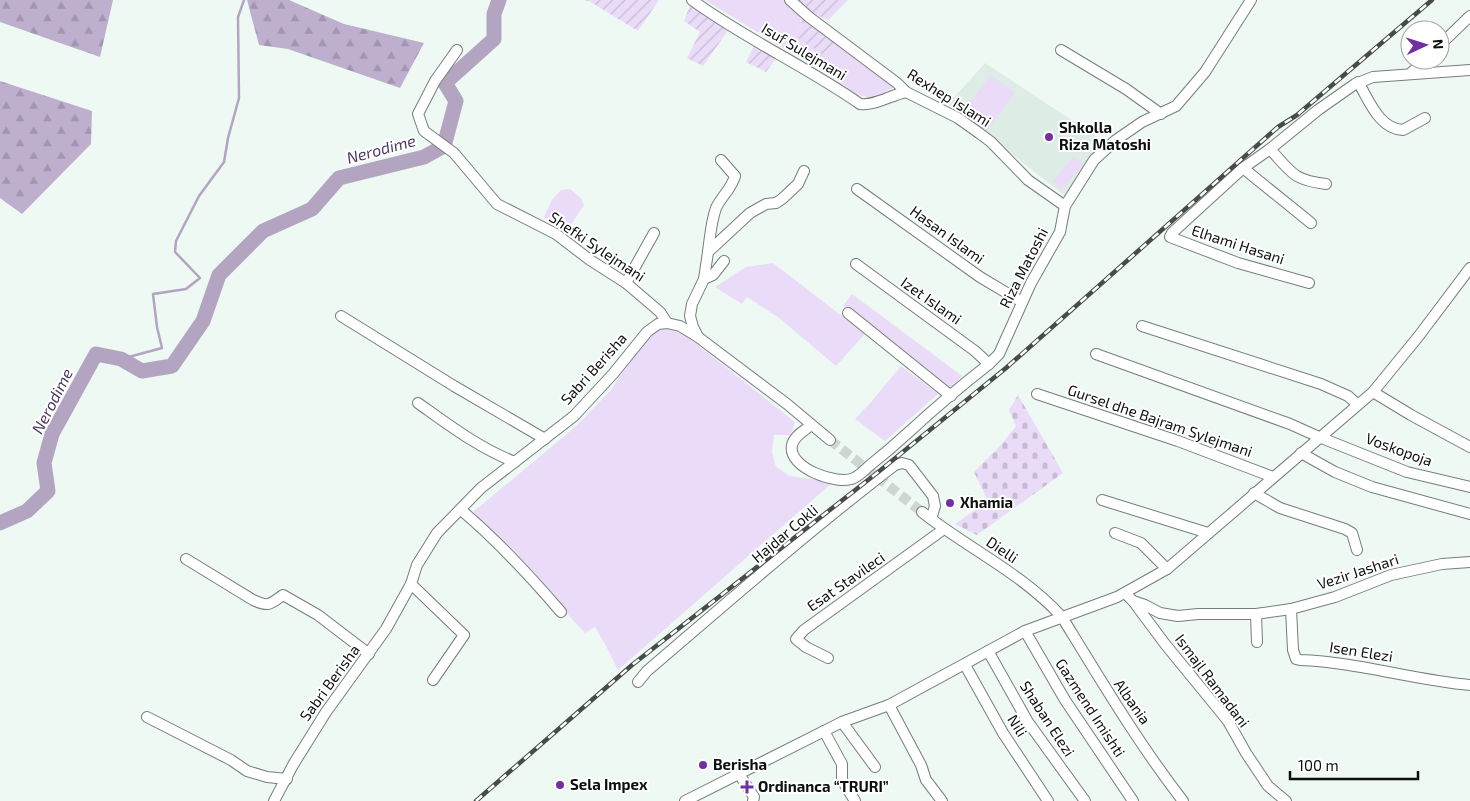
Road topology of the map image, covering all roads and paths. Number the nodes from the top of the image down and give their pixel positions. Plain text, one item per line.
1 (692, 0) edge
2 (790, 0) edge
3 (1251, 0) edge
4 (1470, 16) edge
5 (1450, 35) edge
6 (457, 50) dead end
7 (1061, 50) dead end
8 (1414, 70) edge
9 (1470, 70) edge
10 (1411, 73) junction
11 (1358, 82) junction
12 (906, 92) junction
13 (1161, 114) junction
14 (1425, 118) dead end
15 (1270, 149) junction
16 (721, 160) dead end
17 (1243, 168) junction
18 (804, 171) dead end
19 (1326, 184) dead end
20 (857, 190) dead end
21 (1065, 206) junction
22 (1311, 223) dead end
23 (654, 233) dead end
24 (708, 252) junction
25 (724, 261) dead end
26 (856, 264) dead end
27 (1470, 268) edge
28 (704, 279) junction
29 (626, 282) junction
30 (1309, 283) dead end
31 (1022, 302) junction
32 (691, 312) junction
33 (848, 313) dead end
34 (341, 316) dead end
35 (667, 323) junction
36 (680, 326) junction
37 (1142, 326) dead end
38 (698, 337) junction
39 (1096, 354) dead end
40 (989, 364) junction
41 (1372, 392) junction
42 (1037, 394) dead end
43 (951, 396) junction
44 (418, 403) dead end
45 (1357, 404) junction
46 (810, 426) junction
47 (1318, 437) junction
48 (545, 439) junction
49 (830, 440) tunnel mouth
50 (1470, 446) edge
51 (1301, 453) junction
52 (515, 462) junction
53 (1273, 477) junction
54 (1470, 487) edge
55 (1254, 494) junction
56 (1102, 500) dead end
57 (460, 510) junction
58 (922, 512) tunnel mouth
59 (1470, 514) edge
60 (931, 519) junction
61 (944, 529) junction
62 (1114, 533) dead end
63 (1208, 533) junction
64 (1357, 550) dead end
65 (186, 558) dead end
66 (1470, 562) edge
67 (1167, 568) junction
68 (411, 584) junction
69 (1124, 593) junction
70 (1133, 601) junction
71 (1291, 609) junction
72 (561, 612) dead end
73 (1256, 614) junction
74 (1062, 617) junction
75 (1025, 631) junction
76 (1258, 642) dead end
77 (988, 651) junction
78 (369, 654) junction
79 (828, 658) dead end
80 (965, 665) junction
81 (433, 680) dead end
82 (638, 682) dead end
83 (1470, 685) edge
84 (889, 705) junction
85 (147, 717) dead end
86 (842, 722) junction
87 (824, 731) junction
88 (875, 767) dead end
89 (739, 774) junction
90 (287, 779) junction
91 (274, 801) edge
92 (685, 801) edge
93 (753, 801) edge
94 (854, 801) edge
95 (942, 801) edge
96 (1048, 801) edge
97 (1085, 801) edge
98 (1133, 801) edge
99 (1182, 801) edge
100 (1286, 801) edge

1 - 12 street, Isuf Sulejmani
2 - 12 street, Rexhep Islami
3 - 13 street, Riza Matoshi
4 - 5 street
6 - 29 street, Shefki Sylejmani
7 - 13 street
8 - 10 street
9 - 10 street, Elhami Hasani
10 - 11 street, Elhami Hasani
11 - 14 street
11 - 15 street, Elhami Hasani
12 - 21 street, Rexhep Islami
13 - 21 street, Riza Matoshi
15 - 17 street, Elhami Hasani
15 - 19 street
16 - 24 street
17 - 22 street
17 - 30 street, Elhami Hasani
18 - 24 street
20 - 31 street, Hasan Islami
21 - 31 street, Riza Matoshi
23 - 29 street
24 - 28 street
25 - 28 street
26 - 40 street, Izet Islami
27 - 41 street
28 - 32 street
29 - 35 street, Shefki Sylejmani
31 - 40 street, Riza Matoshi
32 - 36 street
32 - 38 street
33 - 43 street
34 - 48 street
35 - 36 street
35 - 48 street, Sabri Berisha
36 - 38 street
37 - 45 street
38 - 46 street
39 - 47 street
40 - 43 street, Riza Matoshi
41 - 45 street
41 - 50 street
42 - 53 street, Gursel dhe Bajram Sylejmani
43 - 46 street, Riza Matoshi
44 - 52 street
45 - 47 street
46 - 49 street
47 - 51 street
47 - 54 street, Voskopoja
48 - 52 street, Sabri Berisha
51 - 53 street
51 - 59 street
52 - 57 street, Sabri Berisha
53 - 55 street
55 - 63 street
55 - 64 street
56 - 63 street
57 - 68 street, Sabri Berisha
57 - 72 street
58 - 60 street, Dielli
60 - 61 street, Dielli
60 - 82 street, Hajdar Cokli
61 - 74 street, Dielli
61 - 79 street, Esat Stavileci
62 - 67 street
63 - 67 street
65 - 78 street
66 - 71 street, Vezir Jashari
67 - 69 street
68 - 78 street, Sabri Berisha
68 - 81 street
69 - 70 street, Vezir Jashari
69 - 74 street
70 - 73 street, Vezir Jashari
70 - 100 street, Ismajl Ramadani
71 - 73 street, Vezir Jashari
71 - 83 street, Isen Elezi
73 - 76 street
74 - 75 street
74 - 99 street, Albania
75 - 77 street
75 - 98 street, Gazmend Imishti
77 - 80 street
77 - 97 street, Shaban Elezi
78 - 90 street, Sabri Berisha
80 - 84 street
80 - 96 street, Nili
84 - 86 street
84 - 95 street
85 - 90 street
86 - 87 street
86 - 88 street
87 - 89 street
87 - 94 street
89 - 92 street
89 - 93 street
90 - 91 street, Sabri Berisha

